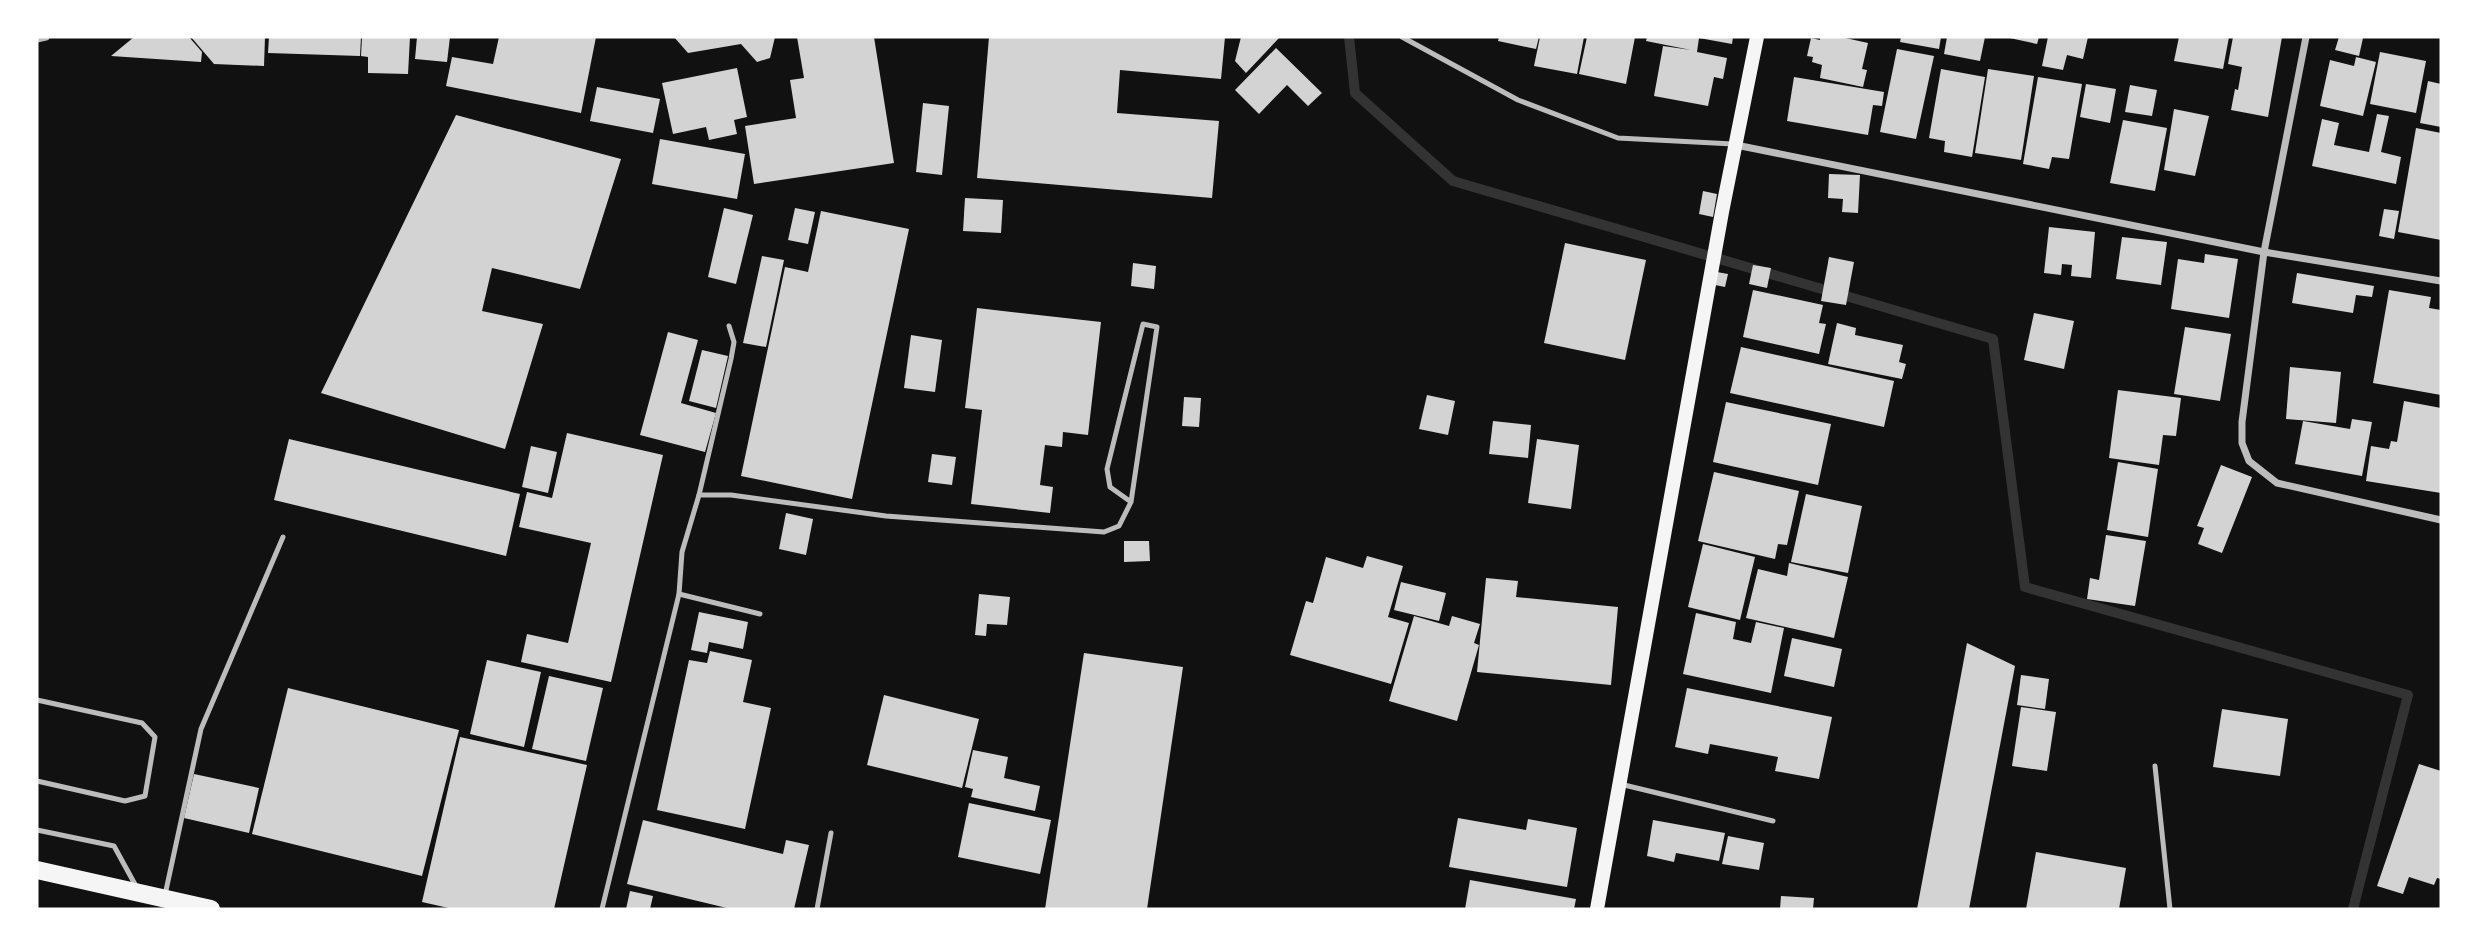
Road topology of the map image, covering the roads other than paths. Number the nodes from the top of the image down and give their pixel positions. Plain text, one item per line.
1 (47, 37) edge
2 (1402, 37) edge
3 (1756, 37) edge
4 (2306, 37) edge
5 (37, 39) edge
6 (1735, 145) junction
7 (2264, 252) junction
8 (2441, 281) edge
9 (729, 326) dead end
10 (699, 495) junction
11 (1131, 502) junction
12 (2441, 520) edge
13 (283, 537) dead end
14 (679, 594) junction
15 (760, 614) dead end
16 (37, 700) edge
17 (2155, 766) dead end
18 (37, 781) edge
19 (1620, 784) junction
20 (1773, 821) dead end
21 (37, 830) edge
22 (831, 833) dead end
23 (37, 870) edge
24 (141, 894) junction
25 (164, 898) junction
26 (211, 909) edge
27 (601, 909) edge
28 (817, 909) edge
29 (1597, 909) edge
30 (2171, 909) edge

1 - 5 street
2 - 6 lane
3 - 6 main road
4 - 7 street
6 - 7 street
6 - 19 main road
7 - 8 street
7 - 12 street
9 - 10 lane
10 - 11 lane
10 - 14 lane
11 - 11 lane
13 - 25 lane
14 - 15 lane
14 - 27 lane
16 - 18 lane
17 - 30 lane
19 - 20 lane
19 - 29 main road
21 - 24 lane
22 - 28 lane
23 - 24 main road
24 - 25 main road
25 - 26 main road

